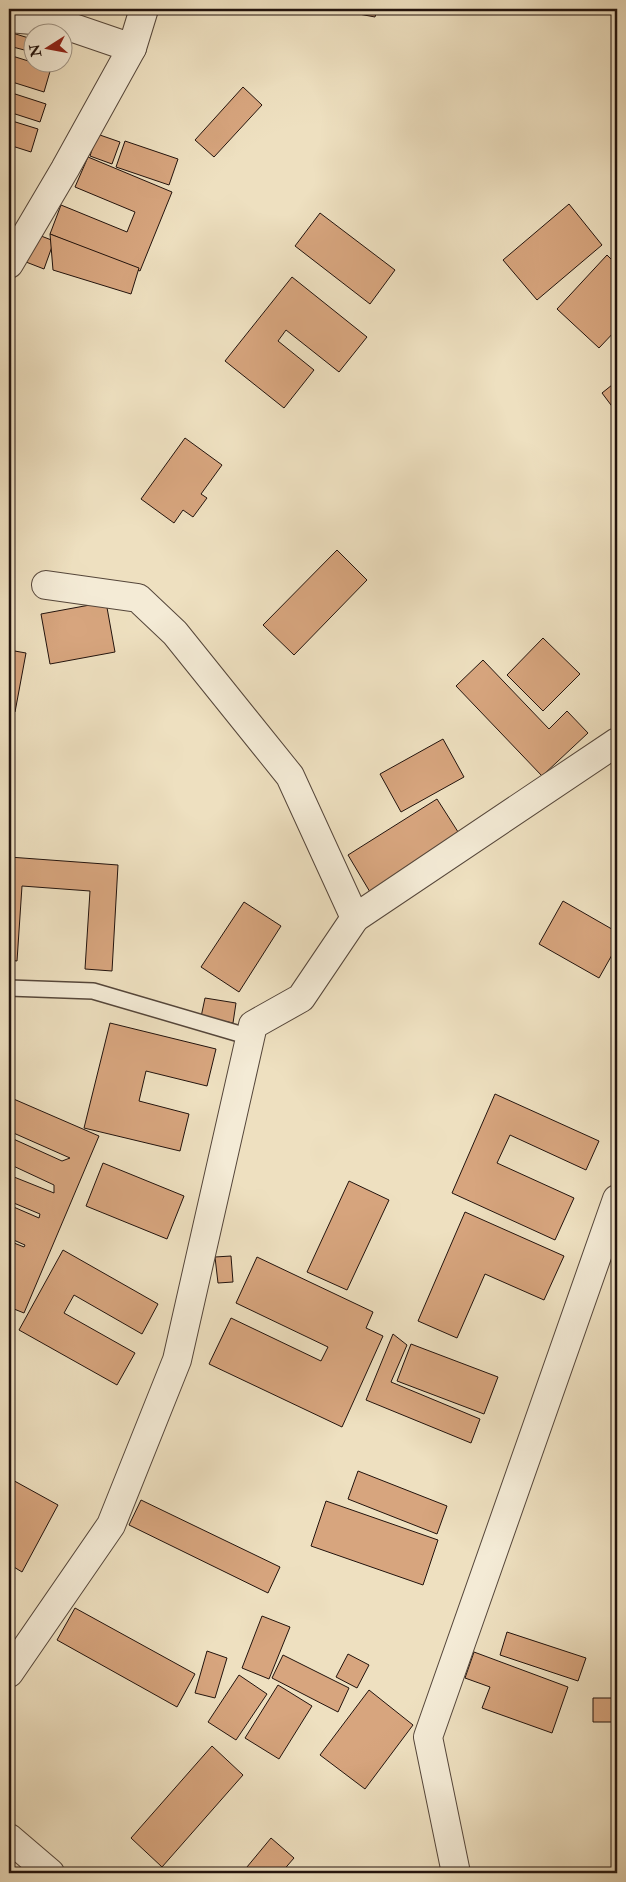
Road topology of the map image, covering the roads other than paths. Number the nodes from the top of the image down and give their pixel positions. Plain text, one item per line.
1 (144, 9) edge
2 (9, 18) edge
3 (132, 48) junction
4 (9, 264) edge
5 (46, 585) dead end
6 (617, 742) edge
7 (355, 918) junction
8 (9, 988) edge
9 (250, 1037) junction
10 (617, 1198) edge
11 (9, 1673) edge
12 (9, 1838) edge
13 (50, 1873) edge
14 (456, 1873) edge

1 - 3 street
2 - 3 street
3 - 4 street
5 - 7 street
6 - 7 street
7 - 9 street
8 - 9 lane
9 - 11 street
10 - 14 street
12 - 13 street

